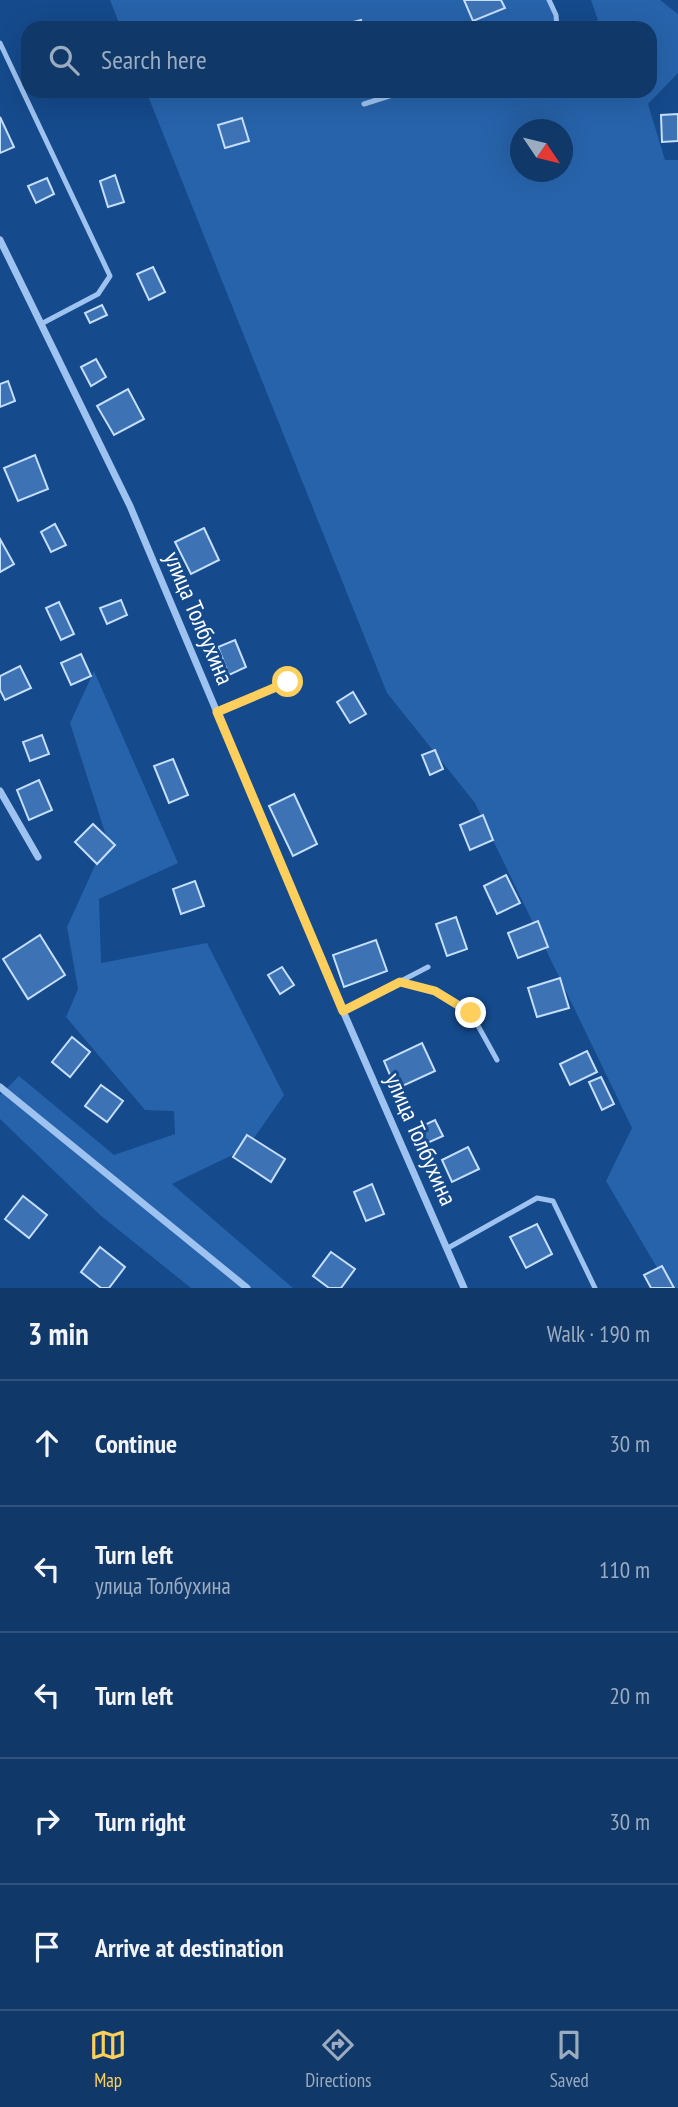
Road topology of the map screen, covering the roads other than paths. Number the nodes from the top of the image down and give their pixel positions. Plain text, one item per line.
1 (549, 0) edge
2 (556, 21) edge
3 (0, 43) edge
4 (21, 87) edge
5 (26, 98) edge
6 (383, 98) edge
7 (364, 104) dead end
8 (0, 240) edge
9 (41, 324) junction
10 (288, 682) dead end
11 (217, 712) junction
12 (0, 791) edge
13 (38, 857) dead end
14 (428, 967) dead end
15 (400, 982) junction
16 (343, 1011) junction
17 (498, 1060) dead end
18 (0, 1087) edge
19 (448, 1248) junction
20 (247, 1288) edge
21 (464, 1288) edge
22 (595, 1288) edge

1 - 2 lane
3 - 4 lane
5 - 9 lane
6 - 7 lane
8 - 9 street, улица Толбухина
9 - 11 street, улица Толбухина
10 - 11 lane
11 - 16 street, улица Толбухина
12 - 13 street
14 - 15 lane
15 - 16 lane
15 - 17 lane
16 - 19 street, улица Толбухина
18 - 20 street
19 - 21 street, улица Толбухина
19 - 22 lane

